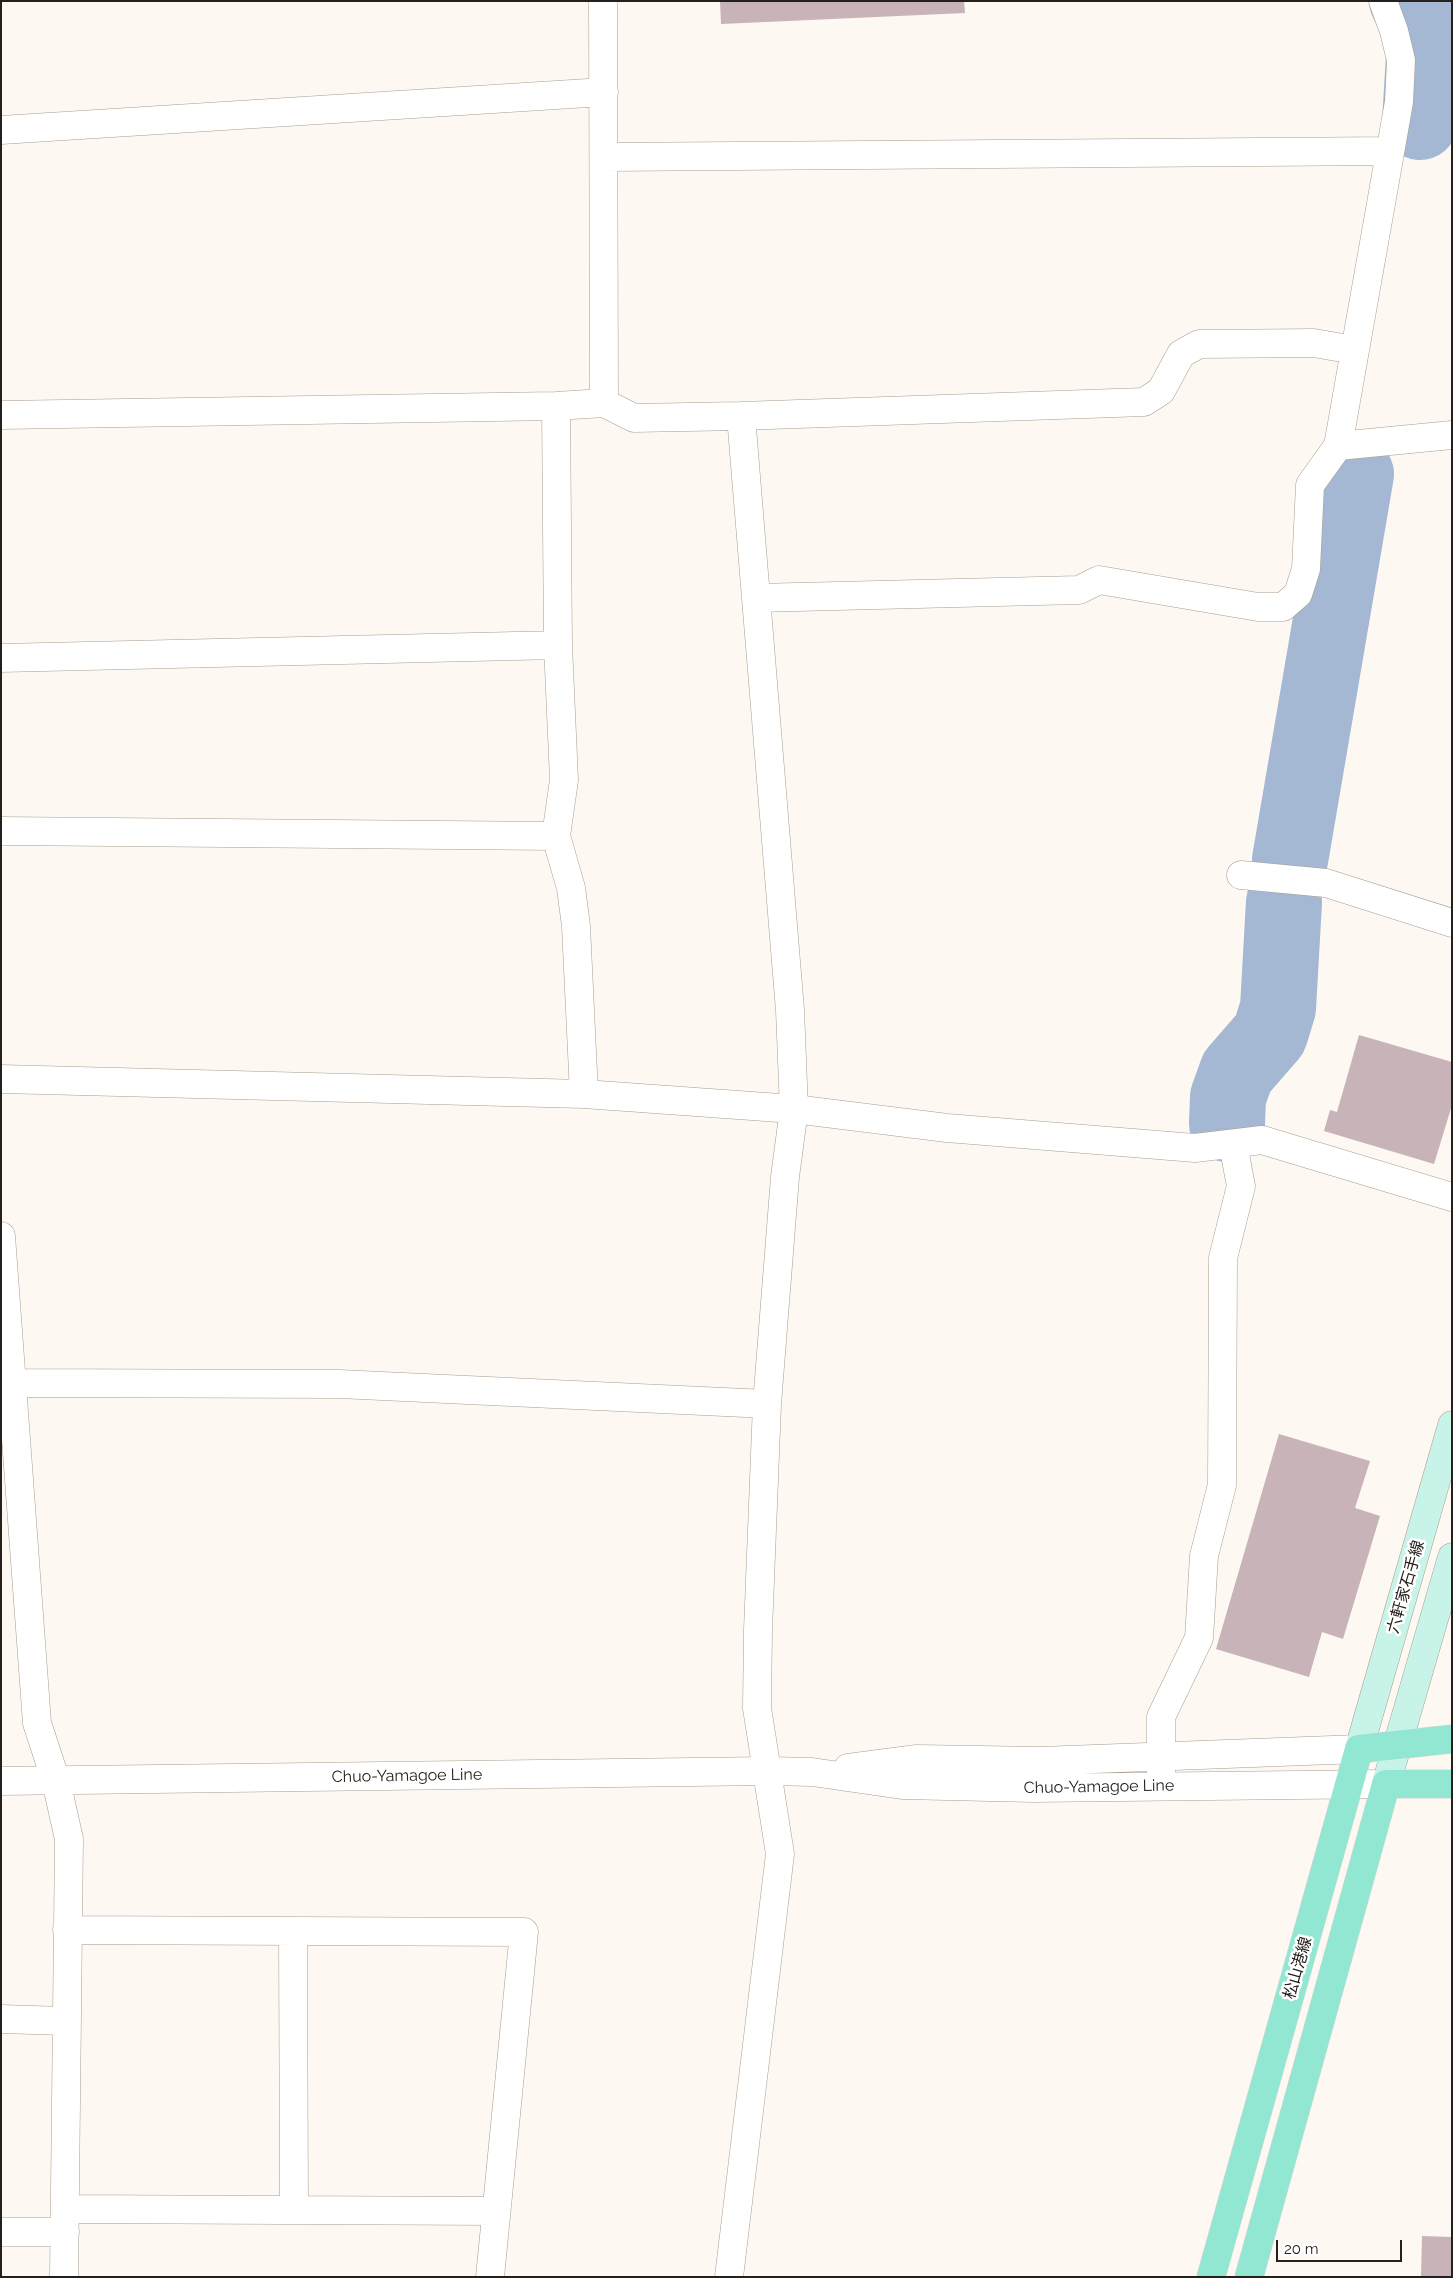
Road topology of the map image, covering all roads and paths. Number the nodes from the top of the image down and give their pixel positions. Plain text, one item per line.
1 (603, 1) edge
2 (1383, 1) edge
3 (604, 92) junction
4 (1, 130) edge
5 (1390, 151) junction
6 (604, 156) junction
7 (1354, 350) junction
8 (604, 403) junction
9 (556, 406) junction
10 (1, 415) edge
11 (741, 416) junction
12 (1452, 435) edge
13 (1338, 446) junction
14 (756, 598) junction
15 (558, 645) junction
16 (1, 658) edge
17 (1, 831) edge
18 (556, 836) junction
19 (1241, 876) dead end
20 (1452, 923) edge
21 (1, 1079) edge
22 (584, 1094) junction
23 (794, 1108) junction
24 (1233, 1144) junction
25 (1452, 1197) edge
26 (1, 1236) edge
27 (14, 1382) junction
28 (767, 1404) junction
29 (1452, 1425) edge
30 (1452, 1556) edge
31 (1452, 1739) edge
32 (1398, 1745) junction
33 (1359, 1749) junction
34 (1162, 1756) junction
35 (768, 1771) junction
36 (812, 1772) junction
37 (1, 1781) edge
38 (56, 1781) junction
39 (1386, 1784) junction
40 (1452, 1784) edge
41 (1349, 1785) junction
42 (1162, 1786) junction
43 (68, 1930) junction
44 (293, 1931) junction
45 (1, 2019) edge
46 (65, 2021) junction
47 (294, 2210) junction
48 (496, 2211) junction
49 (65, 2220) junction
50 (1, 2232) edge
51 (64, 2277) edge
52 (490, 2277) edge
53 (729, 2277) edge
54 (1211, 2277) edge
55 (1249, 2277) edge

1 - 3 street
2 - 5 street
3 - 4 street
3 - 6 street
5 - 6 street
5 - 7 street
6 - 8 street
7 - 11 street
7 - 13 street
8 - 9 street
8 - 11 street
9 - 10 street
9 - 15 street
11 - 14 street
12 - 13 street
13 - 14 street
14 - 23 street
15 - 16 street
15 - 18 street
17 - 18 street
18 - 22 street
19 - 20 street
21 - 22 street
22 - 23 street
23 - 24 street
23 - 28 street
24 - 25 street
24 - 34 street
26 - 27 street
27 - 28 street
27 - 38 street
28 - 35 street
29 - 33 main road, 六軒家石手線
30 - 32 main road
31 - 32 main road
32 - 33 main road
32 - 39 main road
33 - 34 street, Chuo-Yamagoe Line
33 - 41 main road, 松山港線
34 - 36 street, Chuo-Yamagoe Line
34 - 42 street
35 - 36 street, Chuo-Yamagoe Line
35 - 38 street, Chuo-Yamagoe Line
35 - 53 street
36 - 42 street, Chuo-Yamagoe Line
37 - 38 street, Chuo-Yamagoe Line
38 - 43 street
39 - 40 main road
39 - 41 street, Chuo-Yamagoe Line
39 - 55 main road
41 - 42 street, Chuo-Yamagoe Line
41 - 54 main road, 松山港線
43 - 44 street
43 - 46 street
44 - 47 street
44 - 48 street
45 - 46 street
46 - 49 street
47 - 48 street
47 - 49 street
48 - 52 street
49 - 50 street
49 - 51 street

